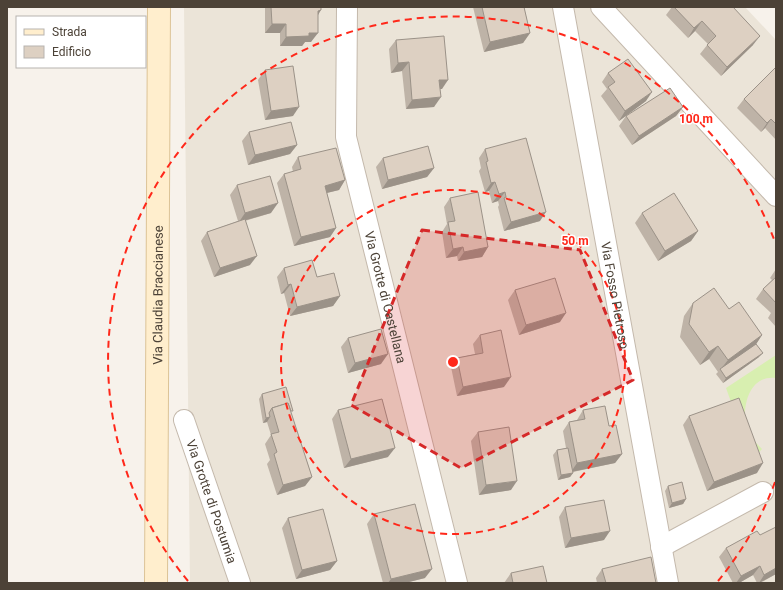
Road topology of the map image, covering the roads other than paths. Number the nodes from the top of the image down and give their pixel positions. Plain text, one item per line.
1 (159, 7) edge
2 (347, 7) edge
3 (563, 7) edge
4 (601, 7) edge
5 (776, 196) edge
6 (184, 420) dead end
7 (763, 492) dead end
8 (661, 547) junction
9 (156, 583) edge
10 (240, 583) edge
11 (457, 583) edge
12 (668, 583) edge

1 - 9 main road, Via Claudia Braccianese
2 - 11 street, Via Grotte di Castellana
3 - 8 street, Via Fosso Pietroso
4 - 5 street
6 - 10 street, Via Grotte di Postumia
7 - 8 street
8 - 12 street, Via Fosso Pietroso

